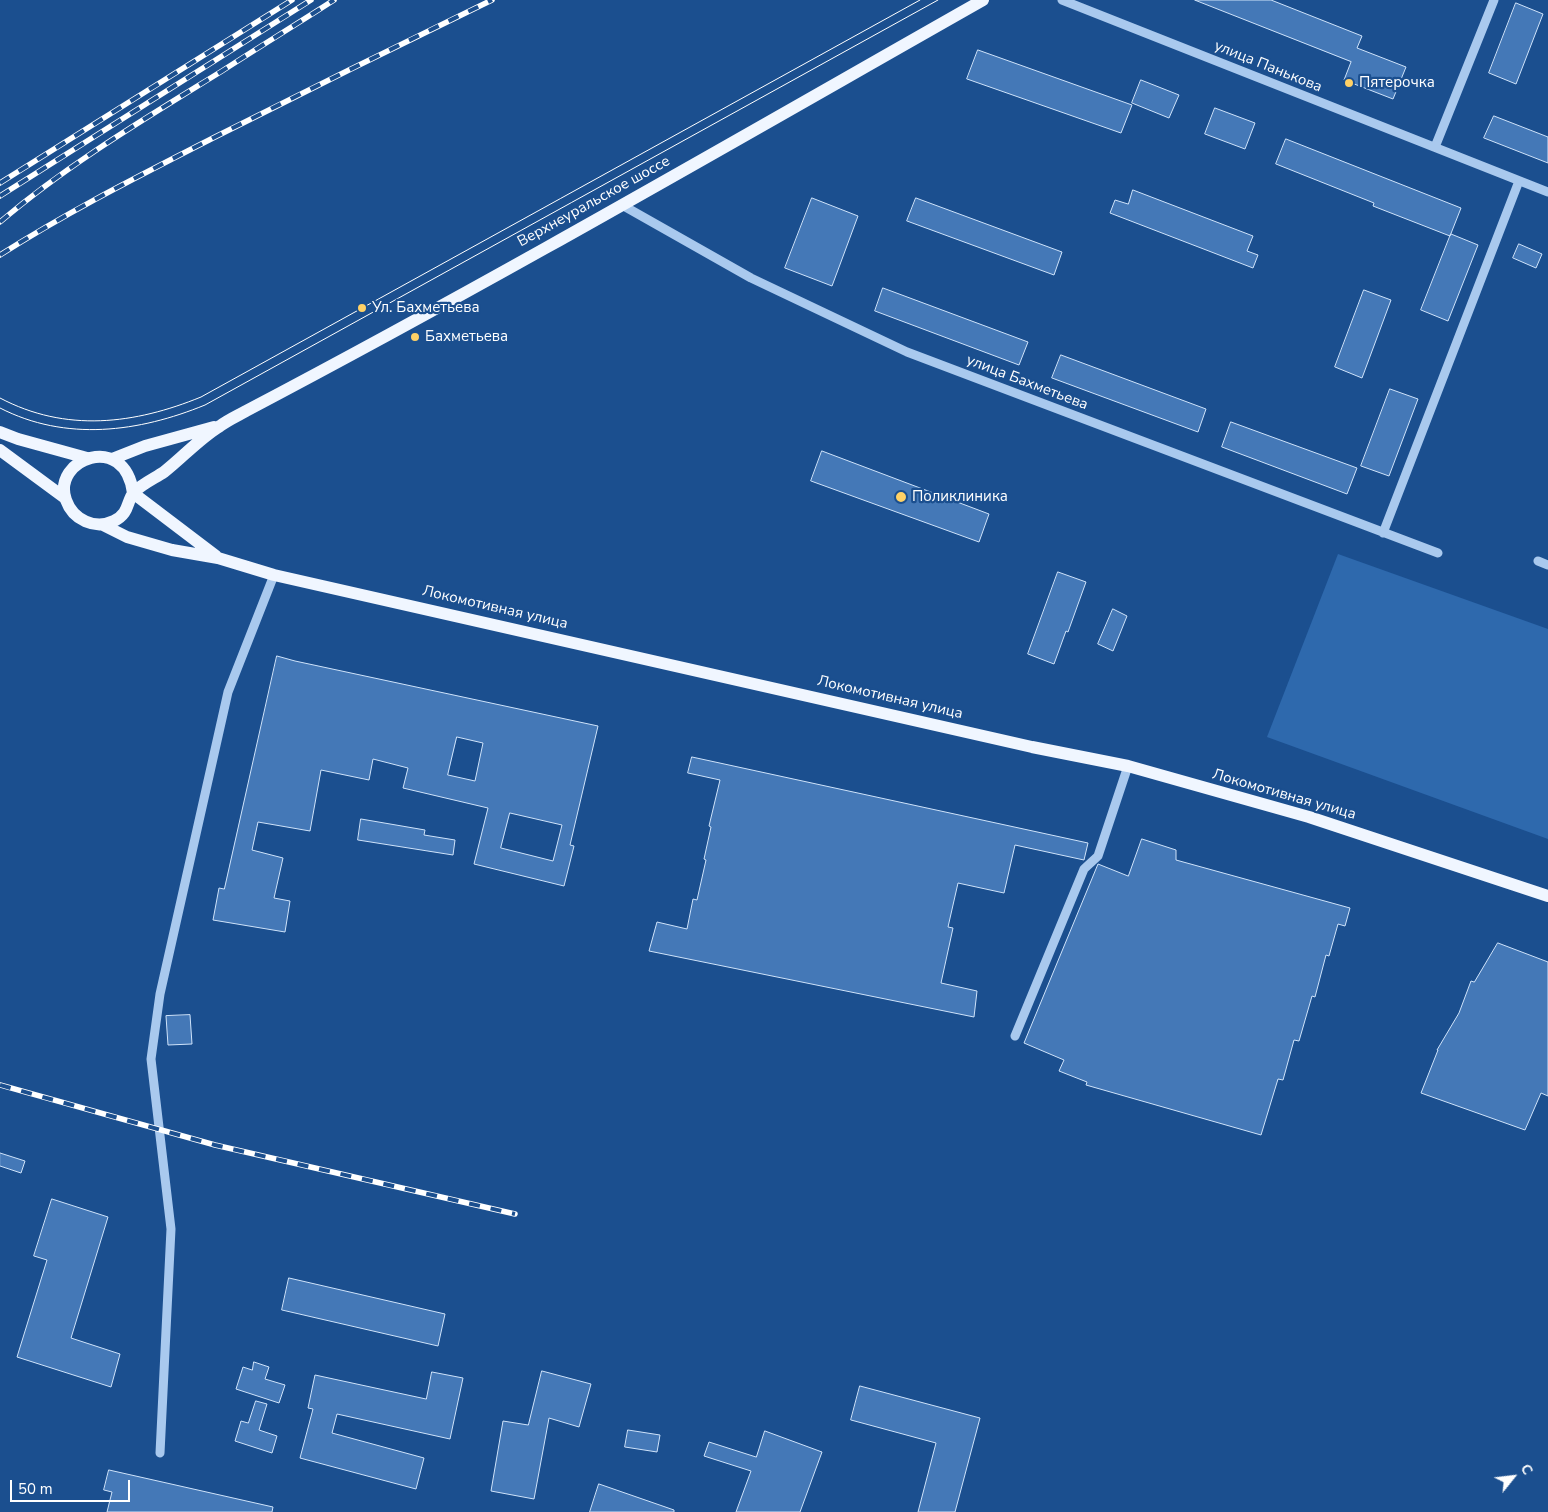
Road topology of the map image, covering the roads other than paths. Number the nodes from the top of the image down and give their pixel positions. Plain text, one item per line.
1 (983, 0) edge
2 (1062, 0) edge
3 (1494, 0) edge
4 (1434, 148) junction
5 (1519, 181) junction
6 (1548, 192) edge
7 (622, 205) junction
8 (219, 426) junction
9 (0, 432) edge
10 (0, 450) edge
11 (87, 458) junction
12 (112, 458) junction
13 (133, 494) junction
14 (65, 498) junction
15 (103, 525) junction
16 (1383, 532) junction
17 (1438, 553) dead end
18 (218, 558) junction
19 (1538, 562) dead end
20 (1548, 565) edge
21 (274, 575) junction
22 (1128, 766) junction
23 (1548, 896) edge
24 (1015, 1036) dead end
25 (160, 1453) dead end

1 - 7 main road, Верхнеуральское шоссе
2 - 4 street, улица Панькова
3 - 4 street
4 - 5 street, улица Панькова
5 - 6 street, улица Панькова
5 - 16 street
7 - 8 main road, Верхнеуральское шоссе
7 - 16 street, улица Бахметьева
8 - 12 main road
8 - 13 main road
9 - 11 main road
10 - 14 main road
11 - 12 main road
11 - 14 main road
12 - 13 main road
13 - 15 main road
13 - 18 main road
14 - 15 main road
15 - 18 main road
16 - 17 street, улица Бахметьева
18 - 21 main road, Локомотивная улица
19 - 20 street
21 - 22 main road, Локомотивная улица
21 - 25 street
22 - 23 main road, Локомотивная улица
22 - 24 street

